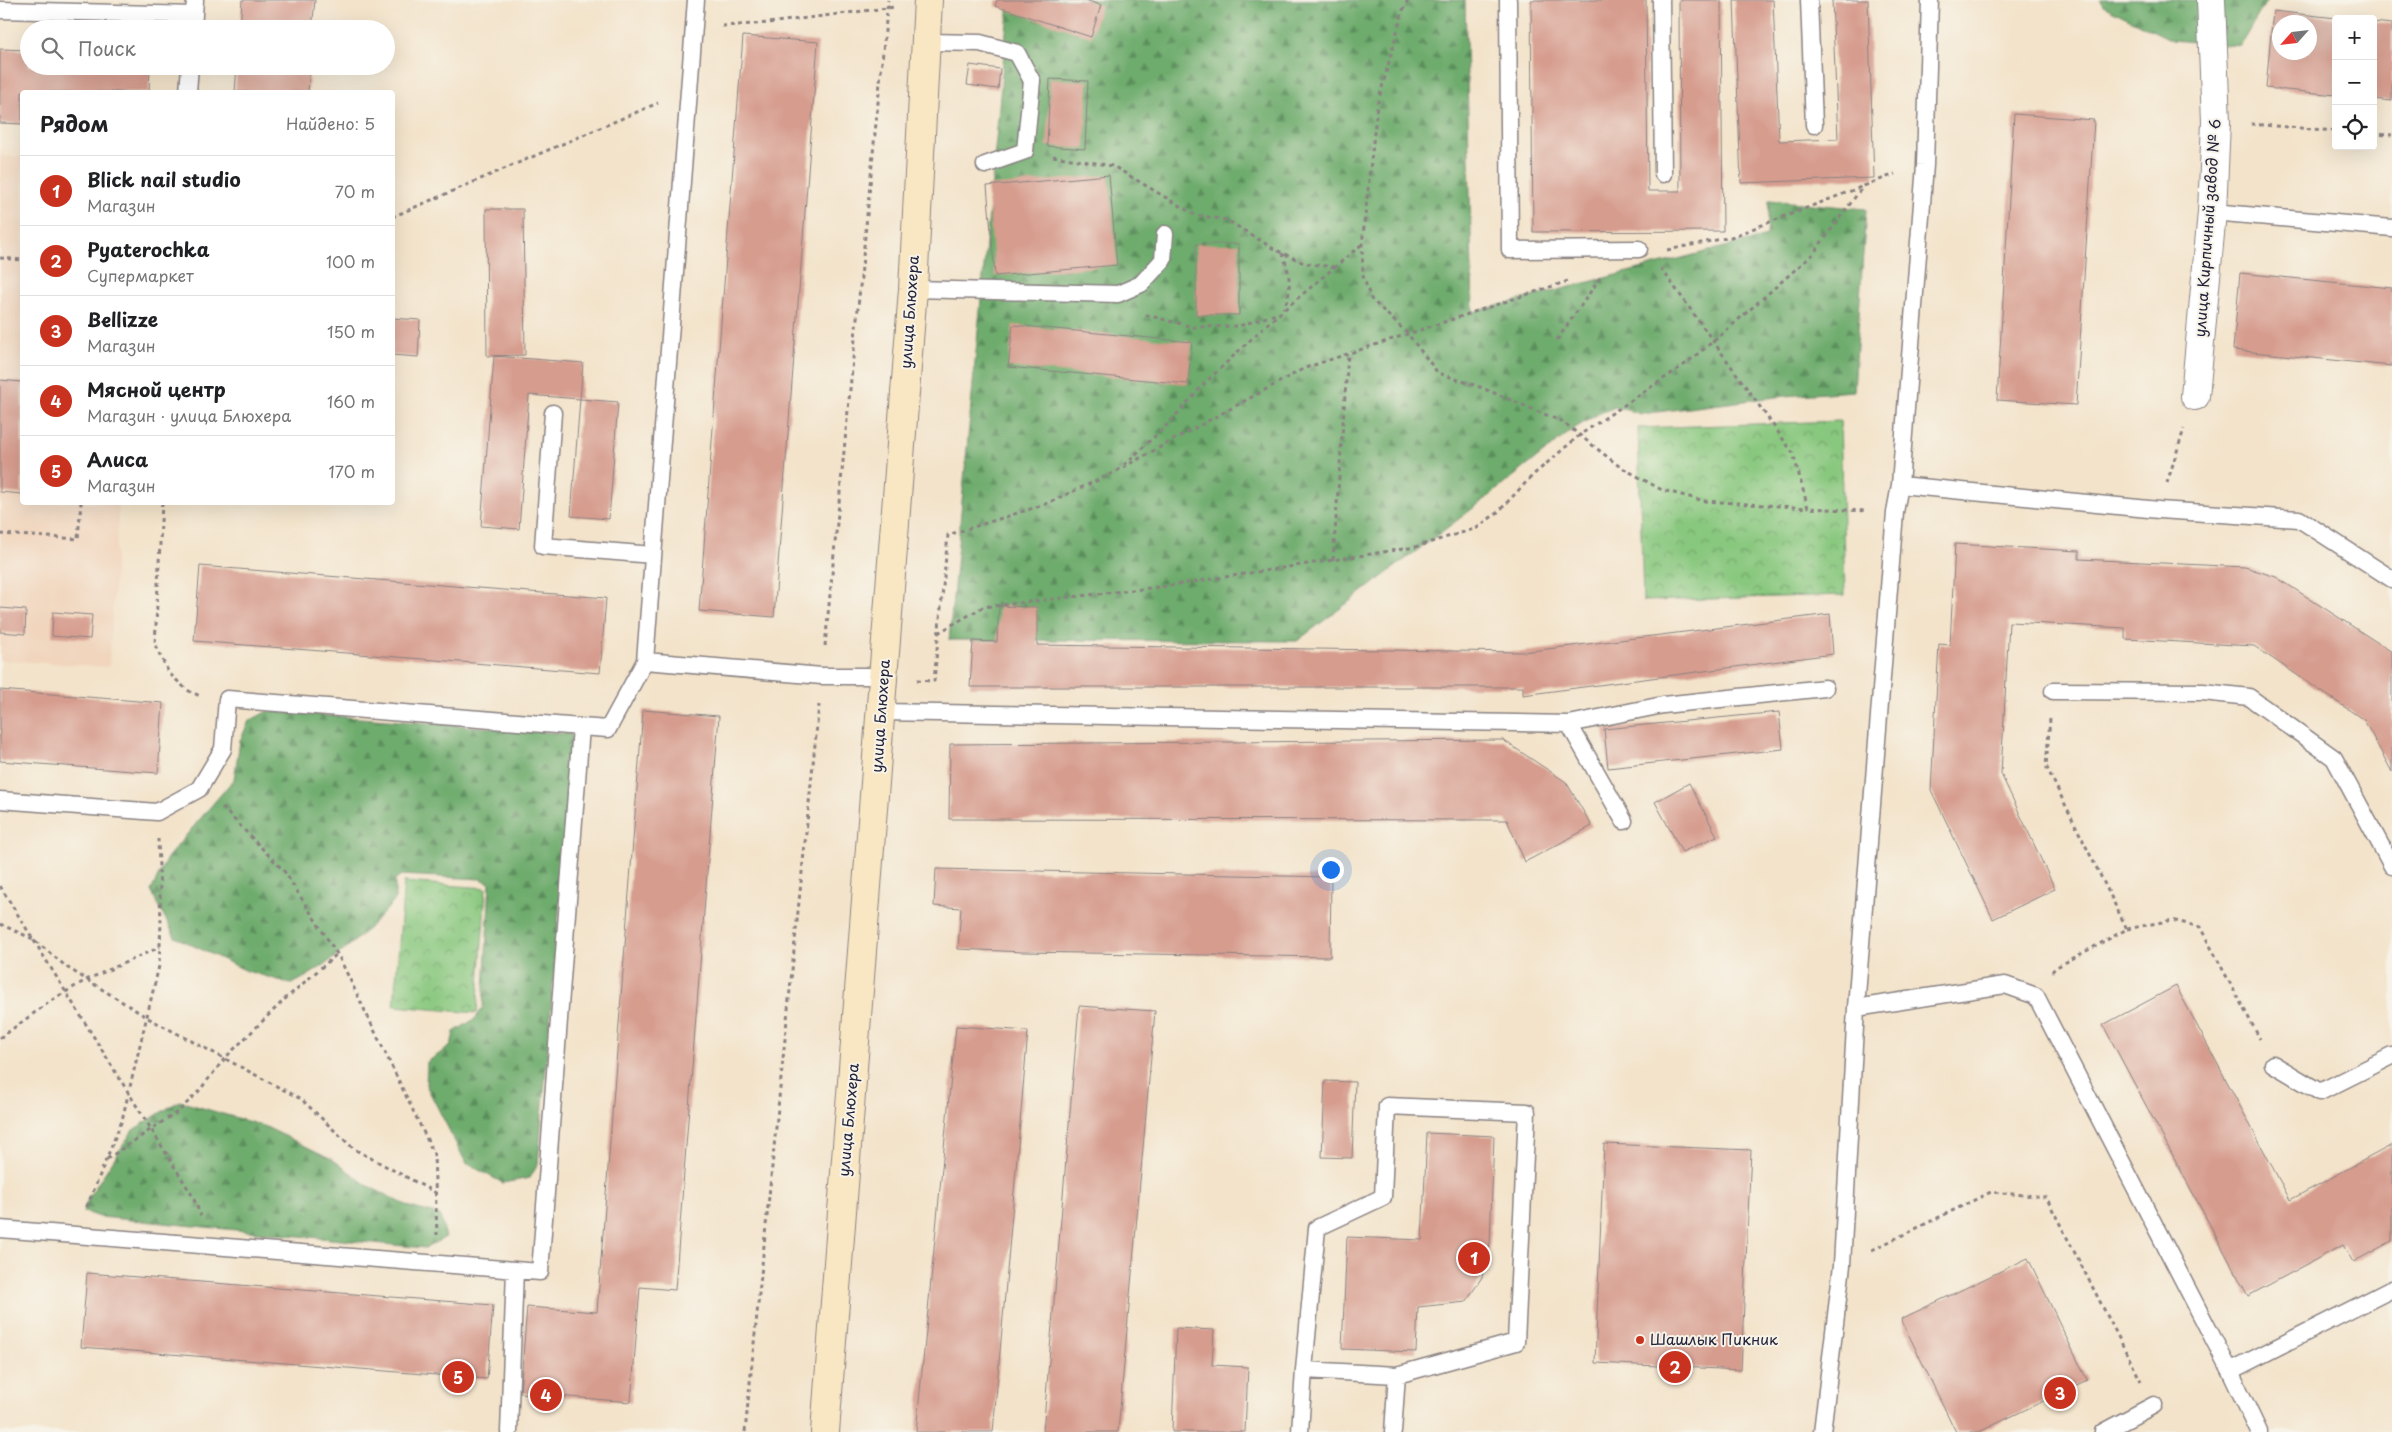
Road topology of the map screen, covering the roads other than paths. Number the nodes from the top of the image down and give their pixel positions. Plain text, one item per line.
1 (696, 0) edge
2 (1508, 0) edge
3 (1661, 0) edge
4 (1809, 0) edge
5 (1930, 0) edge
6 (2211, 0) edge
7 (928, 1) edge
8 (0, 10) edge
9 (194, 15) edge
10 (926, 42) junction
11 (189, 75) edge
12 (188, 90) edge
13 (1814, 125) dead end
14 (985, 166) dead end
15 (1663, 174) dead end
16 (2212, 212) junction
17 (2392, 228) edge
18 (1165, 234) dead end
19 (1639, 249) dead end
20 (912, 289) junction
21 (2195, 396) road end
22 (553, 413) dead end
23 (1900, 485) junction
24 (653, 555) junction
25 (2392, 579) edge
26 (645, 661) junction
27 (884, 676) junction
28 (1825, 688) dead end
29 (2053, 691) road end
30 (881, 712) junction
31 (1569, 724) junction
32 (581, 727) junction
33 (0, 800) edge
34 (1624, 821) dead end
35 (2392, 866) edge
36 (1856, 1008) junction
37 (2392, 1056) edge
38 (2273, 1064) road end
39 (0, 1229) edge
40 (515, 1270) junction
41 (2392, 1290) edge
42 (1304, 1370) junction
43 (2230, 1371) junction
44 (1397, 1375) junction
45 (2154, 1405) road end
46 (509, 1432) edge
47 (824, 1432) edge
48 (1300, 1432) edge
49 (1393, 1432) edge
50 (1822, 1432) edge
51 (2103, 1432) edge
52 (2259, 1432) edge

1 - 24 lane
2 - 19 lane
3 - 15 lane
4 - 13 lane
5 - 23 lane
6 - 16 street, улица Кирпичный завод № 6
7 - 10 street, улица Блюхера
8 - 9 lane
10 - 14 lane
10 - 20 street, улица Блюхера
11 - 12 lane
16 - 17 lane
16 - 21 street, улица Кирпичный завод № 6
18 - 20 lane
20 - 27 street, улица Блюхера
22 - 24 lane
23 - 25 lane
23 - 36 lane
24 - 26 lane
26 - 27 lane
26 - 32 lane
27 - 30 street, улица Блюхера
28 - 31 lane
29 - 35 lane
30 - 31 lane
30 - 47 street, улица Блюхера
31 - 34 lane
32 - 33 lane
32 - 40 lane
36 - 43 lane
36 - 50 lane
37 - 38 lane
39 - 40 lane
40 - 46 lane
41 - 43 lane
42 - 44 lane
42 - 44 lane
42 - 48 lane
43 - 52 lane
44 - 49 lane
45 - 51 lane

